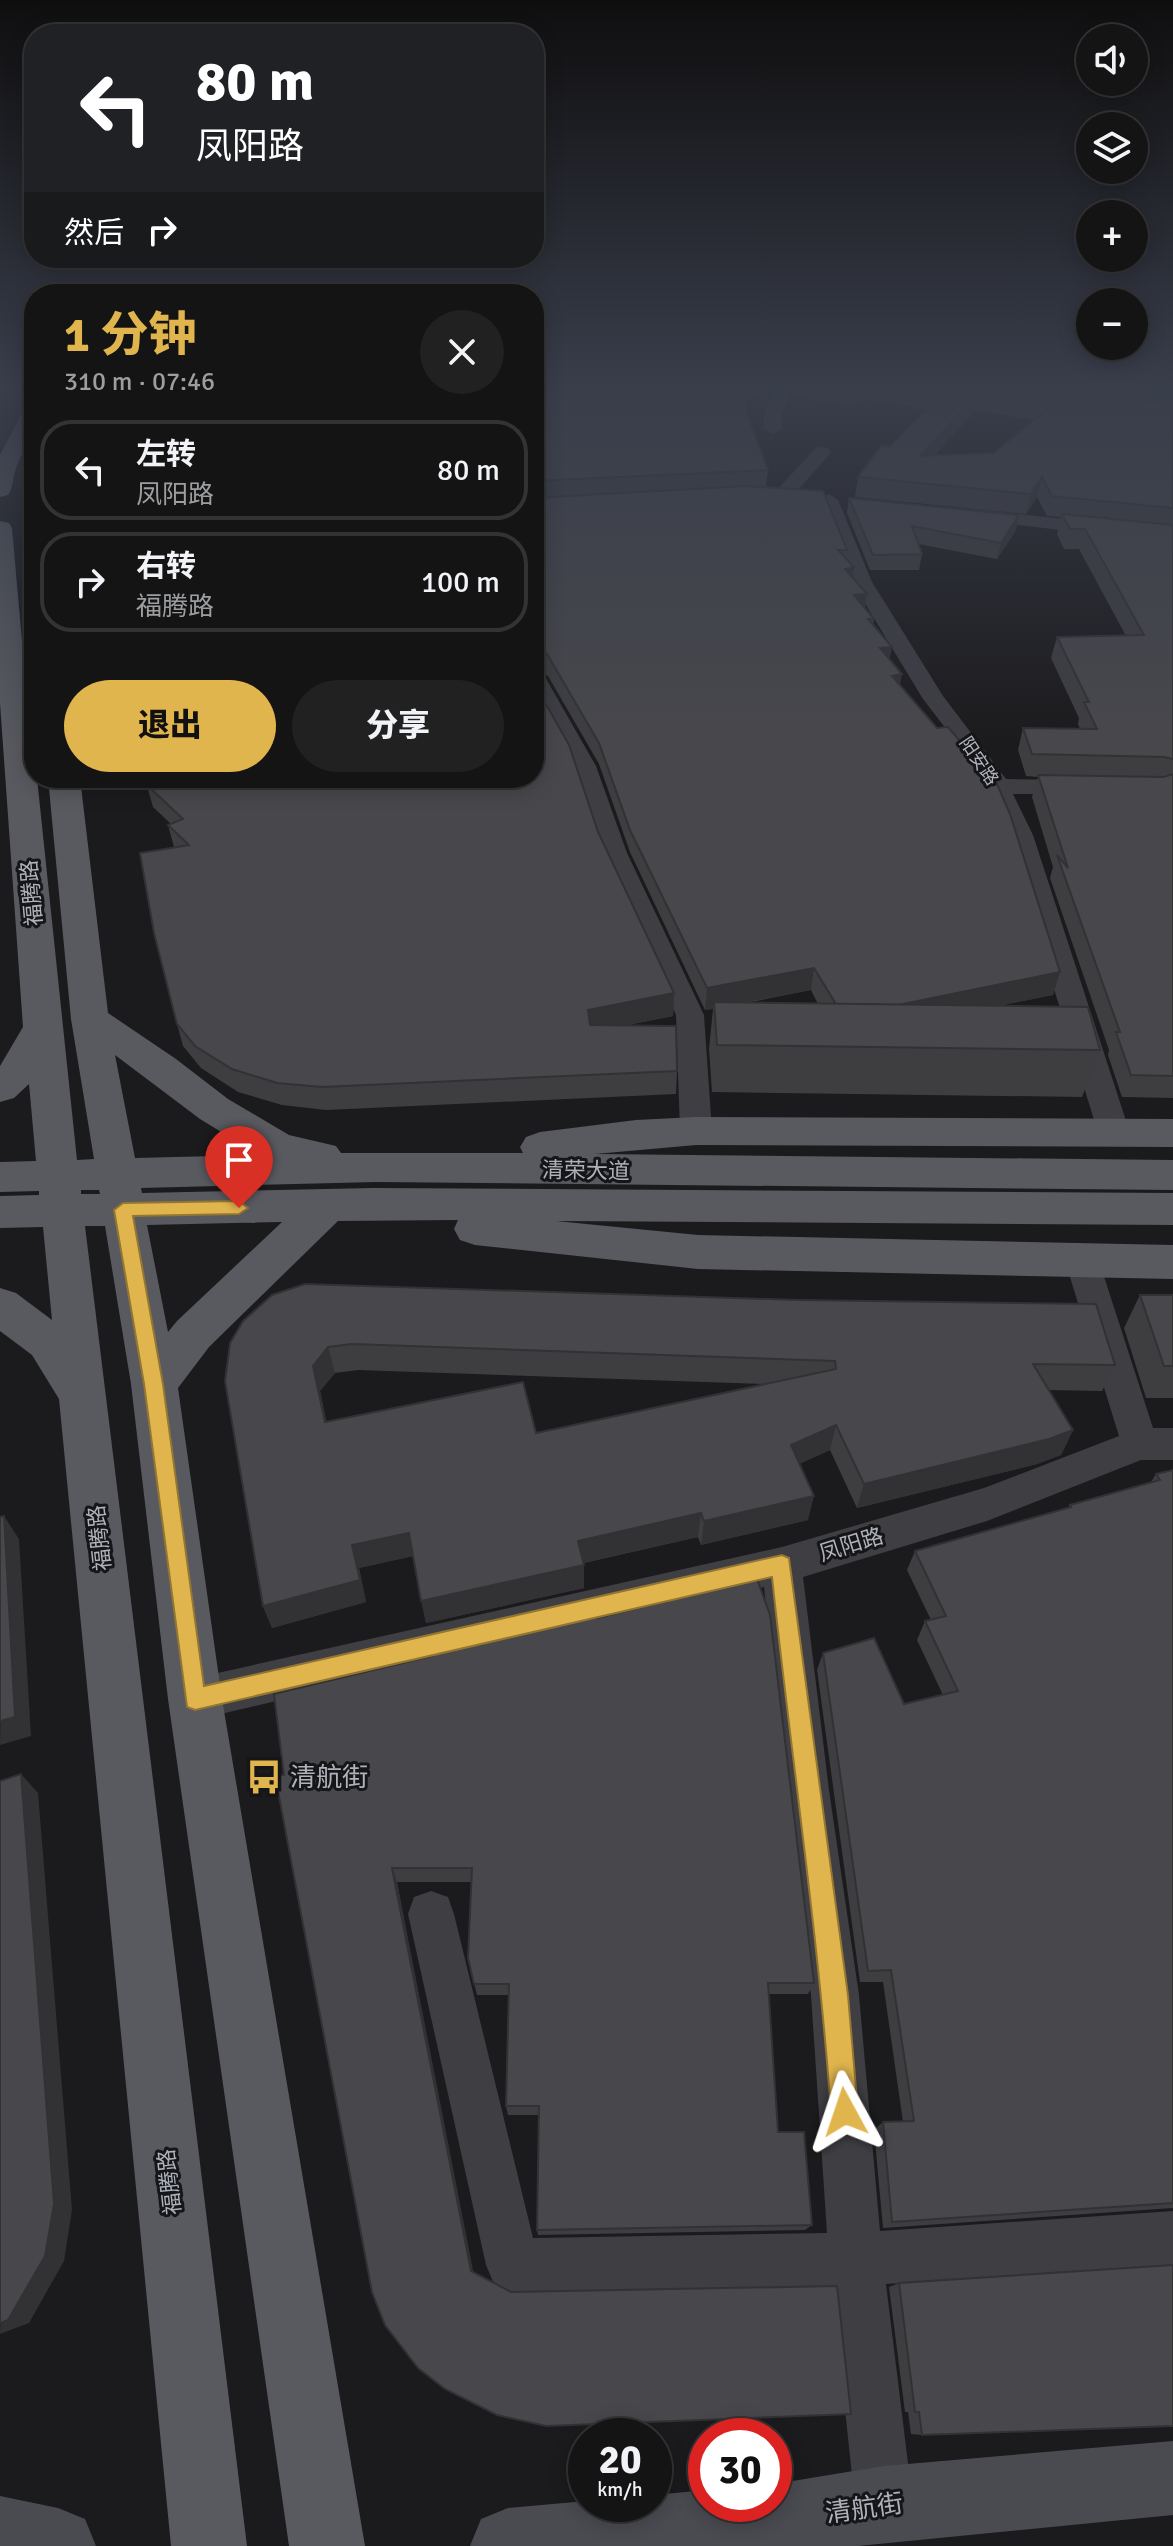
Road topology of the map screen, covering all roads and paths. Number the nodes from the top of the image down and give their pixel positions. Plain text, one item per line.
1 (833, 509) edge
2 (960, 514) edge
3 (0, 528) edge
4 (1173, 537) edge
5 (544, 695) edge
6 (24, 708) edge
7 (997, 786) junction
8 (35, 788) edge
9 (64, 788) edge
10 (1108, 788) edge
11 (66, 1023) junction
12 (0, 1088) edge
13 (696, 1131) junction
14 (1114, 1133) junction
15 (1173, 1133) edge
16 (1173, 1175) edge
17 (0, 1177) edge
18 (375, 1186) junction
19 (672, 1187) junction
20 (120, 1192) junction
21 (60, 1193) junction
22 (326, 1206) junction
23 (1173, 1209) edge
24 (0, 1212) edge
25 (1082, 1261) junction
26 (1173, 1262) edge
27 (0, 1306) edge
28 (154, 1384) junction
29 (83, 1397) junction
30 (1156, 1444) edge
31 (782, 1565) junction
32 (195, 1699) junction
33 (431, 1914) dead end
34 (1173, 2238) edge
35 (856, 2259) junction
36 (1173, 2478) edge
37 (884, 2504) junction
38 (0, 2534) edge
39 (58, 2546) edge
40 (209, 2546) edge
41 (327, 2546) edge
42 (508, 2546) edge

1 - 7 street, 阳安路
2 - 4 street
3 - 6 main road, 福腾路
5 - 13 street
7 - 10 street
7 - 14 street, 阳安路
8 - 11 main road, 福腾路
9 - 11 main road, 福腾路
11 - 12 main road
11 - 18 main road
11 - 20 main road, 福腾路
11 - 21 main road, 福腾路
13 - 14 main road
13 - 18 main road
14 - 15 main road
16 - 19 main road, 清荣大道
17 - 21 main road, 清荣大道
18 - 19 main road, 清荣大道
18 - 20 main road, 清荣大道
18 - 22 main road, 清荣大道
18 - 25 main road
19 - 23 main road, 清荣大道
20 - 21 main road, 清荣大道
20 - 22 main road, 清荣大道
20 - 28 main road, 福腾路
21 - 24 main road, 清荣大道
21 - 29 main road, 福腾路
22 - 28 main road
25 - 26 main road
25 - 30 street
27 - 29 main road
28 - 32 main road, 福腾路
29 - 40 main road, 福腾路
30 - 31 street, 凤阳路
31 - 32 street, 凤阳路
31 - 35 street
32 - 41 main road, 福腾路
33 - 35 street
34 - 35 street
35 - 37 street
36 - 37 street, 清航街
37 - 42 street, 清航街
38 - 39 street

